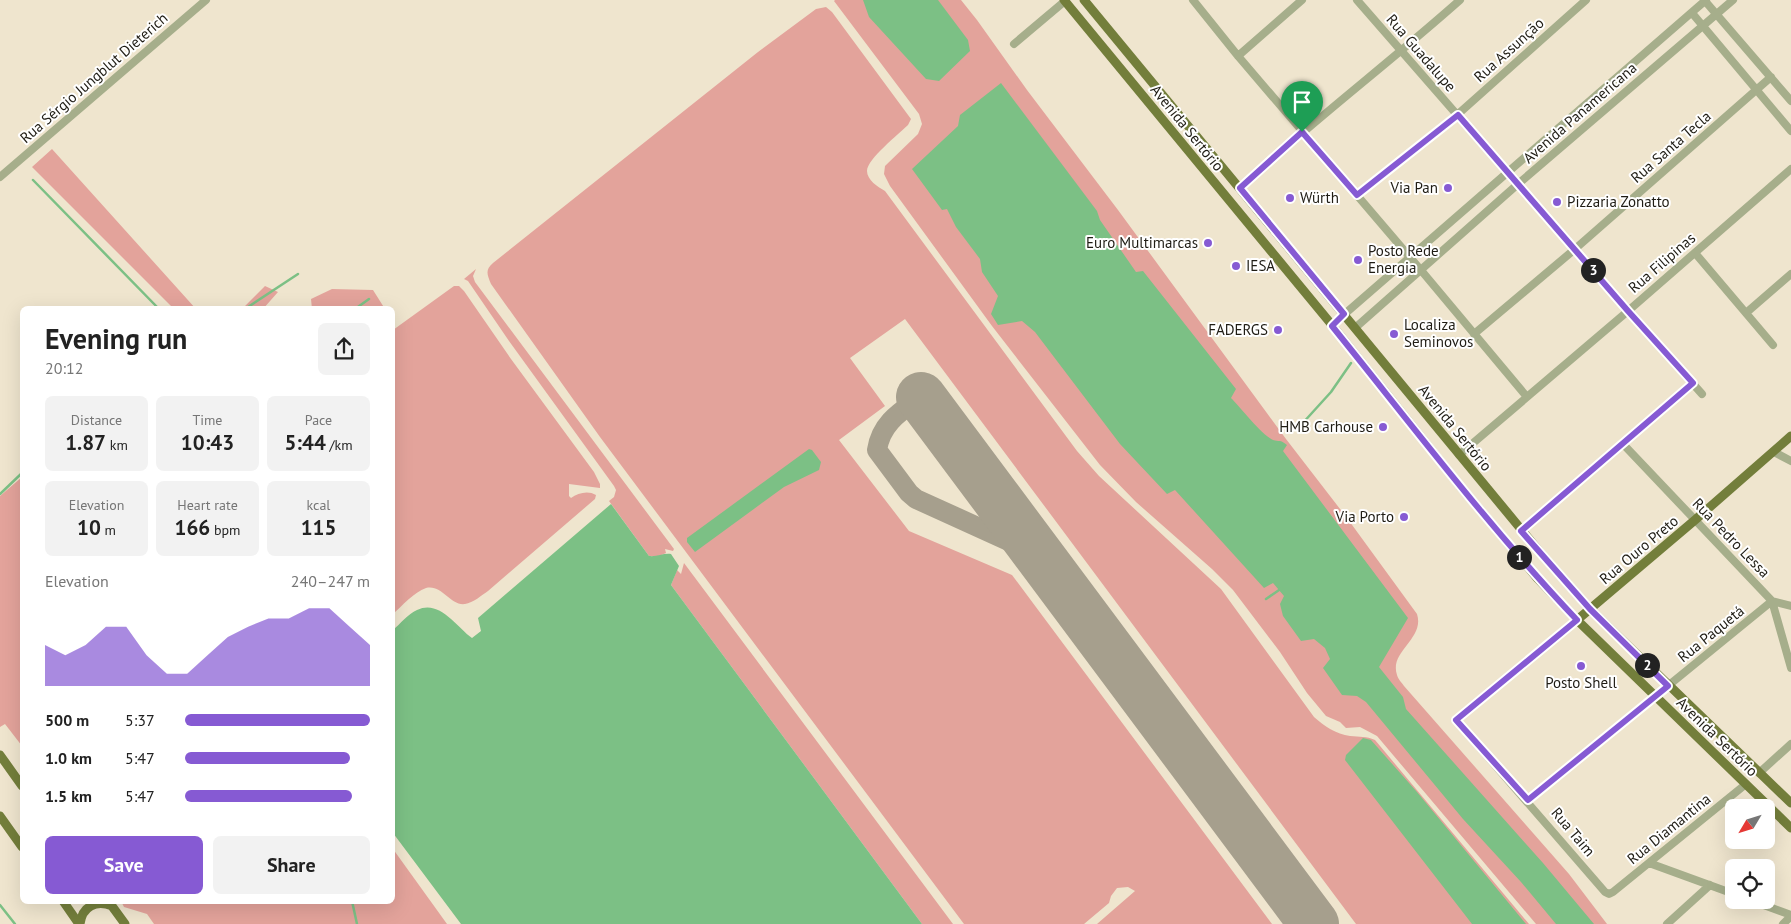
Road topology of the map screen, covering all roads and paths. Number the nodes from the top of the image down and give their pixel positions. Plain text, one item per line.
1 (206, 0) edge
2 (1064, 0) edge
3 (1084, 0) edge
4 (1193, 0) edge
5 (1302, 0) edge
6 (1357, 0) edge
7 (1460, 0) edge
8 (1586, 0) edge
9 (1733, 0) edge
10 (1701, 2) edge
11 (1692, 12) junction
12 (1717, 14) junction
13 (1703, 26) junction
14 (1014, 44) dead end
15 (1402, 51) junction
16 (1238, 56) junction
17 (1771, 77) junction
18 (1757, 90) junction
19 (1791, 101) edge
20 (1458, 115) junction
21 (1791, 131) edge
22 (1302, 132) junction
23 (1791, 168) edge
24 (1508, 172) junction
25 (0, 177) edge
26 (1518, 184) junction
27 (1240, 188) junction
28 (1357, 195) junction
29 (1575, 249) junction
30 (1695, 253) junction
31 (1410, 257) junction
32 (1420, 269) junction
33 (1791, 274) edge
34 (1628, 311) junction
35 (1746, 312) junction
36 (1344, 314) junction
37 (1332, 326) junction
38 (1355, 328) junction
39 (1474, 334) junction
40 (1773, 345) dead end
41 (1693, 383) junction
42 (1702, 394) dead end
43 (1527, 397) junction
44 (1791, 436) edge
45 (1623, 444) junction
46 (1774, 452) junction
47 (1459, 455) junction
48 (1791, 461) edge
49 (1695, 520) junction
50 (1521, 531) junction
51 (1772, 602) junction
52 (1791, 606) edge
53 (1590, 609) junction
54 (1577, 620) junction
55 (1791, 668) edge
56 (1668, 686) junction
57 (1656, 697) junction
58 (1456, 720) joint
59 (1791, 744) edge
60 (0, 755) edge
61 (1759, 773) junction
62 (20, 783) edge
63 (1746, 784) junction
64 (1528, 800) junction
65 (1791, 804) edge
66 (0, 816) edge
67 (1791, 828) edge
68 (20, 843) edge
69 (1649, 863) junction
70 (1710, 885) junction
71 (1725, 891) edge
72 (1609, 894) joint
73 (65, 904) edge
74 (97, 904) edge
75 (110, 904) edge
76 (1775, 909) edge
77 (1791, 915) edge
78 (122, 922) edge
79 (80, 924) edge
80 (1667, 924) edge
81 (1783, 924) edge

1 - 25 street, Rua Sérgio Jungblut Dieterich
2 - 14 street
2 - 37 main road, Avenida Sertório
3 - 27 main road, Avenida Sertório
4 - 16 street
5 - 16 street
6 - 15 street, Rua Guadalupe
7 - 15 street
8 - 20 street, Rua Assunção
9 - 12 street, Avenida Panamericana
10 - 11 street, Avenida Panamericana
10 - 12 street
11 - 13 street
11 - 24 street, Avenida Panamericana
12 - 13 street, Avenida Panamericana
12 - 17 street
13 - 18 street
13 - 26 street, Avenida Panamericana
15 - 20 street, Rua Guadalupe
15 - 22 street
16 - 22 street
17 - 18 street, Rua Santa Tecla
17 - 19 street
18 - 21 street
18 - 29 street, Rua Santa Tecla
20 - 24 street, Rua Guadalupe
20 - 28 street, Rua Assunção
22 - 27 street
22 - 28 street
23 - 30 street, Rua Filipinas
24 - 26 street, Rua Guadalupe
24 - 31 street, Avenida Panamericana
26 - 29 street, Rua Guadalupe
26 - 32 street, Avenida Panamericana
27 - 36 main road, Avenida Sertório
28 - 31 street
29 - 34 street, Rua Guadalupe
29 - 39 street, Rua Santa Tecla
30 - 34 street, Rua Filipinas
30 - 35 street
31 - 32 street
31 - 36 street, Avenida Panamericana
32 - 38 street, Avenida Panamericana
32 - 39 street
33 - 35 street
34 - 41 street, Rua Guadalupe
34 - 43 street, Rua Filipinas
35 - 40 street
36 - 37 street, Avenida Panamericana
36 - 38 main road, Avenida Sertório
37 - 54 main road, Avenida Sertório
38 - 47 main road, Avenida Sertório
39 - 43 street
41 - 42 street, Rua Guadalupe
41 - 45 street
43 - 47 street, Rua Filipinas
44 - 46 main road, Rua Ouro Preto
45 - 49 street, Rua Pedro Lessa
45 - 50 street
46 - 48 street
46 - 49 main road, Rua Ouro Preto
47 - 50 main road, Avenida Sertório
49 - 51 street, Rua Pedro Lessa
49 - 53 main road, Rua Ouro Preto
50 - 53 main road, Avenida Sertório
51 - 52 street
51 - 55 street, Rua Pedro Lessa
51 - 56 street, Rua Paquetá
53 - 54 main road, Rua Ouro Preto
53 - 56 main road, Avenida Sertório
54 - 57 main road, Avenida Sertório
54 - 58 street, Rua Ouro Preto
56 - 57 street, Rua Paquetá
56 - 61 main road, Avenida Sertório
57 - 63 main road, Avenida Sertório
57 - 64 street, Rua Paquetá
58 - 64 street, Rua Taim
59 - 61 street
60 - 62 main road
61 - 65 main road, Avenida Sertório
63 - 67 main road, Avenida Sertório
63 - 69 street, Rua Diamantina
64 - 72 street, Rua Taim
66 - 68 main road
69 - 70 street
69 - 72 street, Rua Diamantina
70 - 71 street
70 - 80 street
73 - 79 main road
74 - 79 main road
75 - 78 main road
76 - 77 street
77 - 81 street

